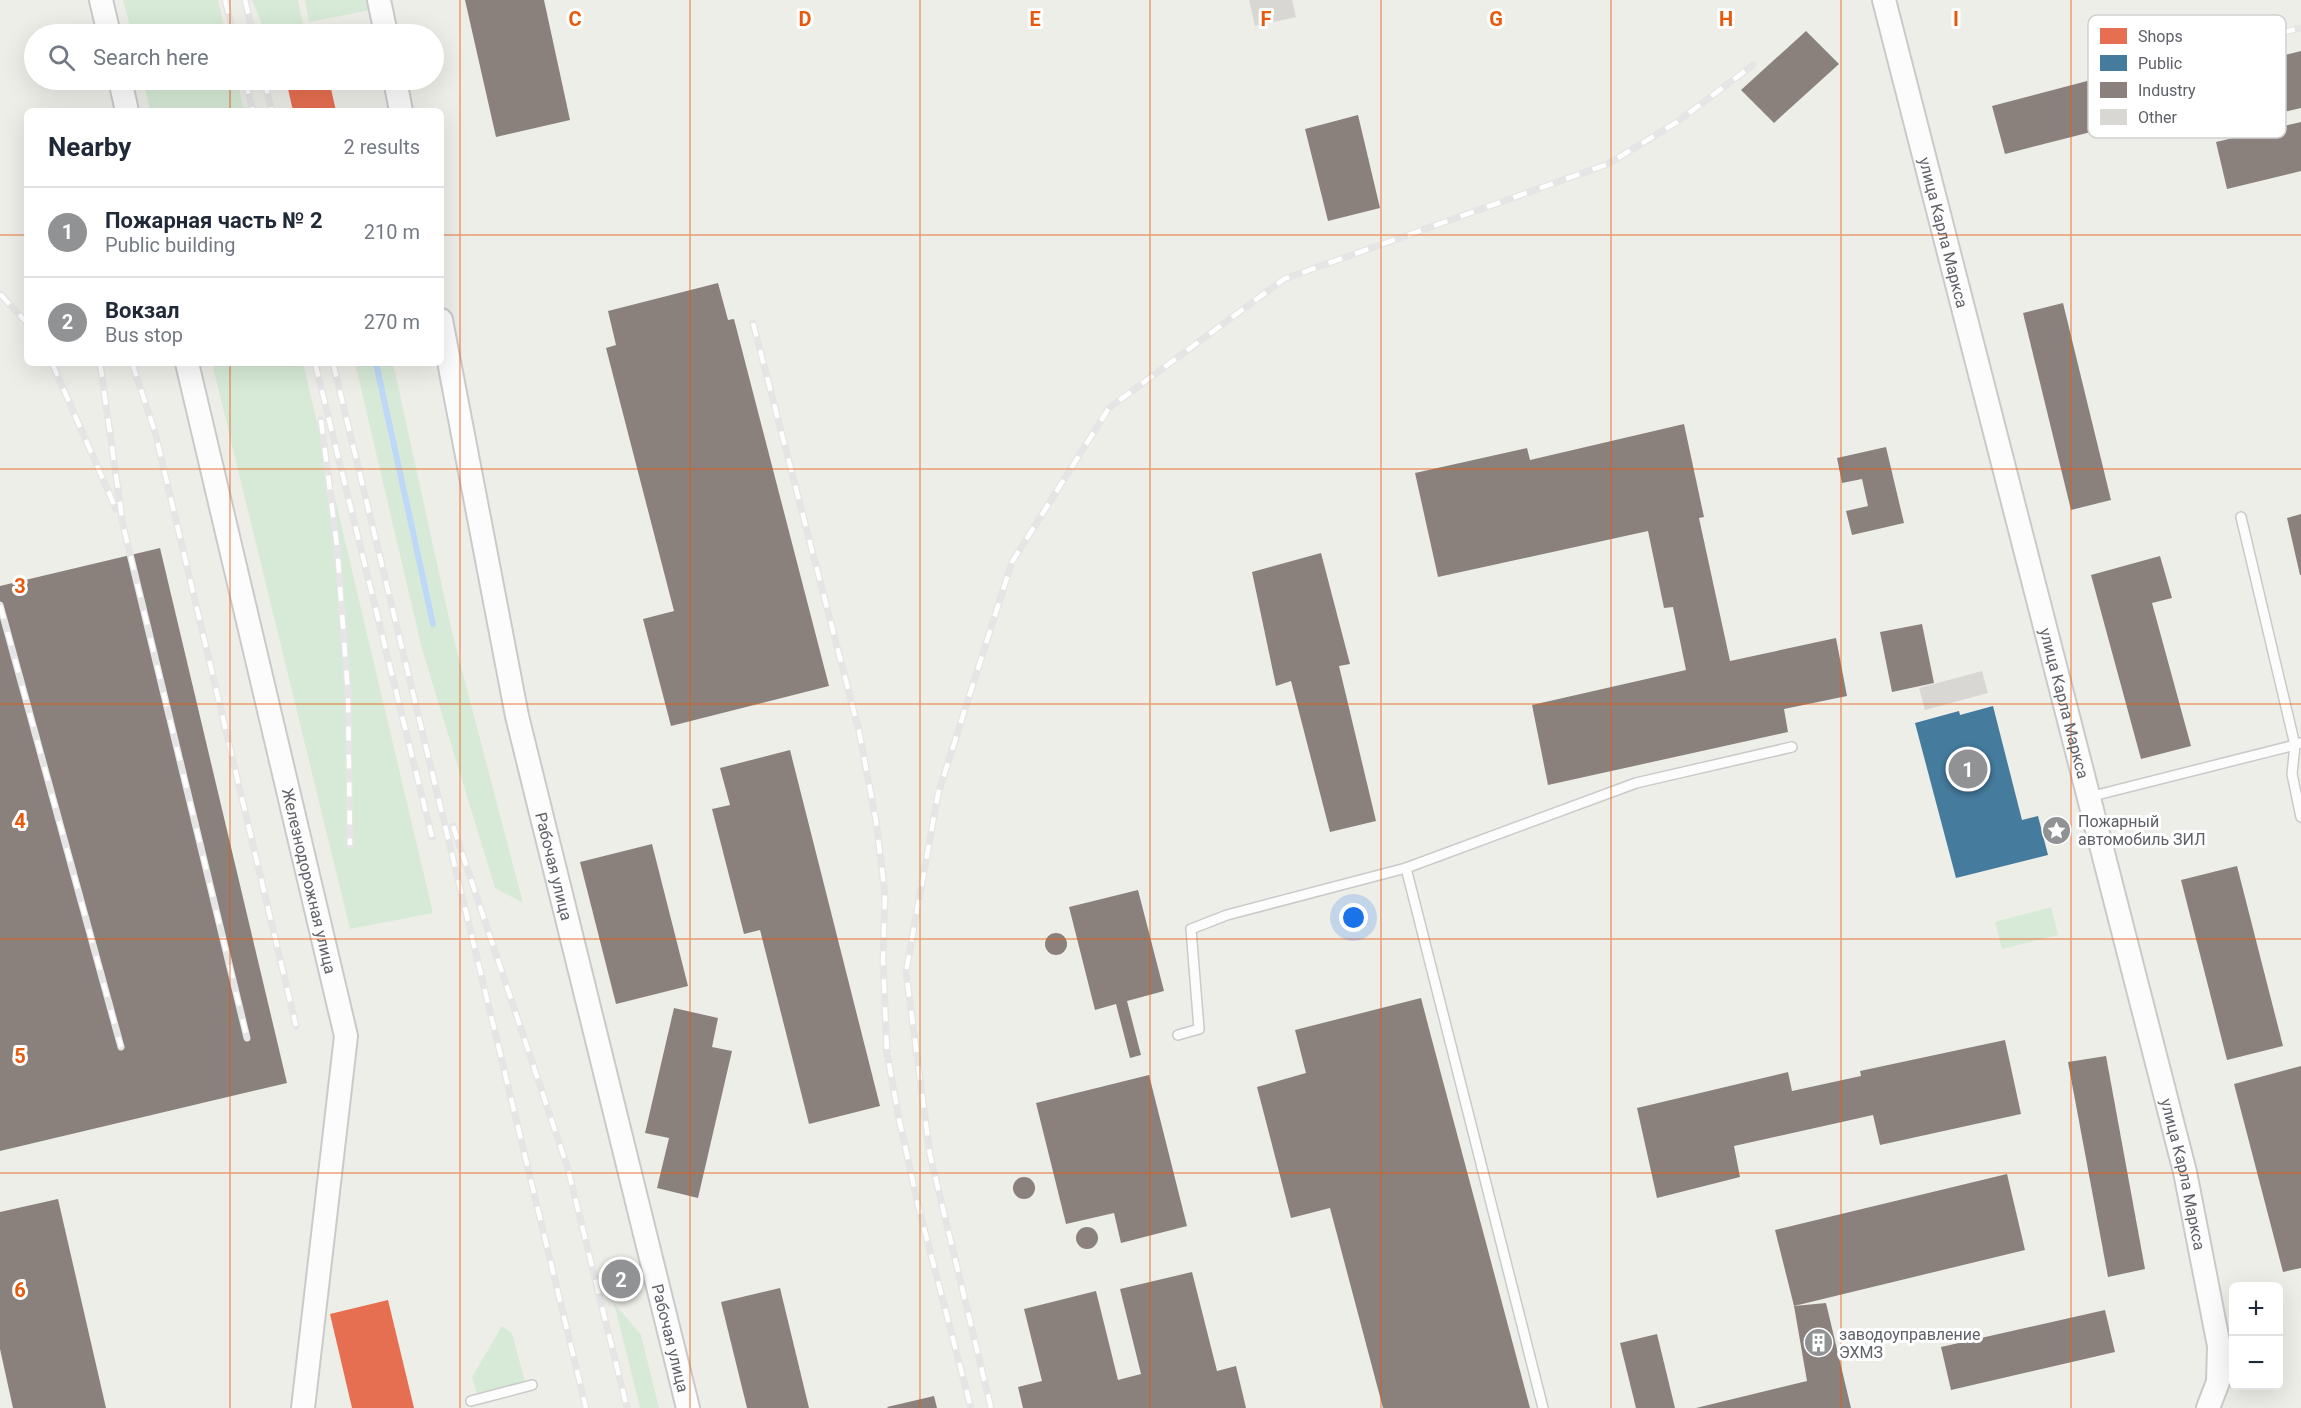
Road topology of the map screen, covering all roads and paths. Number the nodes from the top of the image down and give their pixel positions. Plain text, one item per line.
1 (101, 0) edge
2 (379, 0) edge
3 (1884, 0) edge
4 (107, 24) edge
5 (384, 24) edge
6 (122, 90) edge
7 (396, 90) edge
8 (126, 108) edge
9 (400, 108) edge
10 (444, 336) edge
11 (188, 366) edge
12 (2241, 517) dead end
13 (2298, 744) edge
14 (1792, 747) dead end
15 (2089, 797) junction
16 (2301, 815) edge
17 (1406, 868) junction
18 (1178, 1035) dead end
19 (532, 1386) dead end
20 (471, 1401) dead end
21 (303, 1408) edge
22 (688, 1408) edge
23 (1543, 1408) edge
24 (2208, 1408) edge

1 - 4 street
2 - 5 street
3 - 15 street, улица Карла Маркса
6 - 8 street
7 - 9 street
10 - 22 street, Рабочая улица
11 - 21 street, Железнодорожная улица
12 - 13 lane
13 - 15 lane
13 - 16 lane
14 - 17 lane
15 - 24 street, улица Карла Маркса
17 - 18 lane
17 - 23 lane
19 - 20 lane

